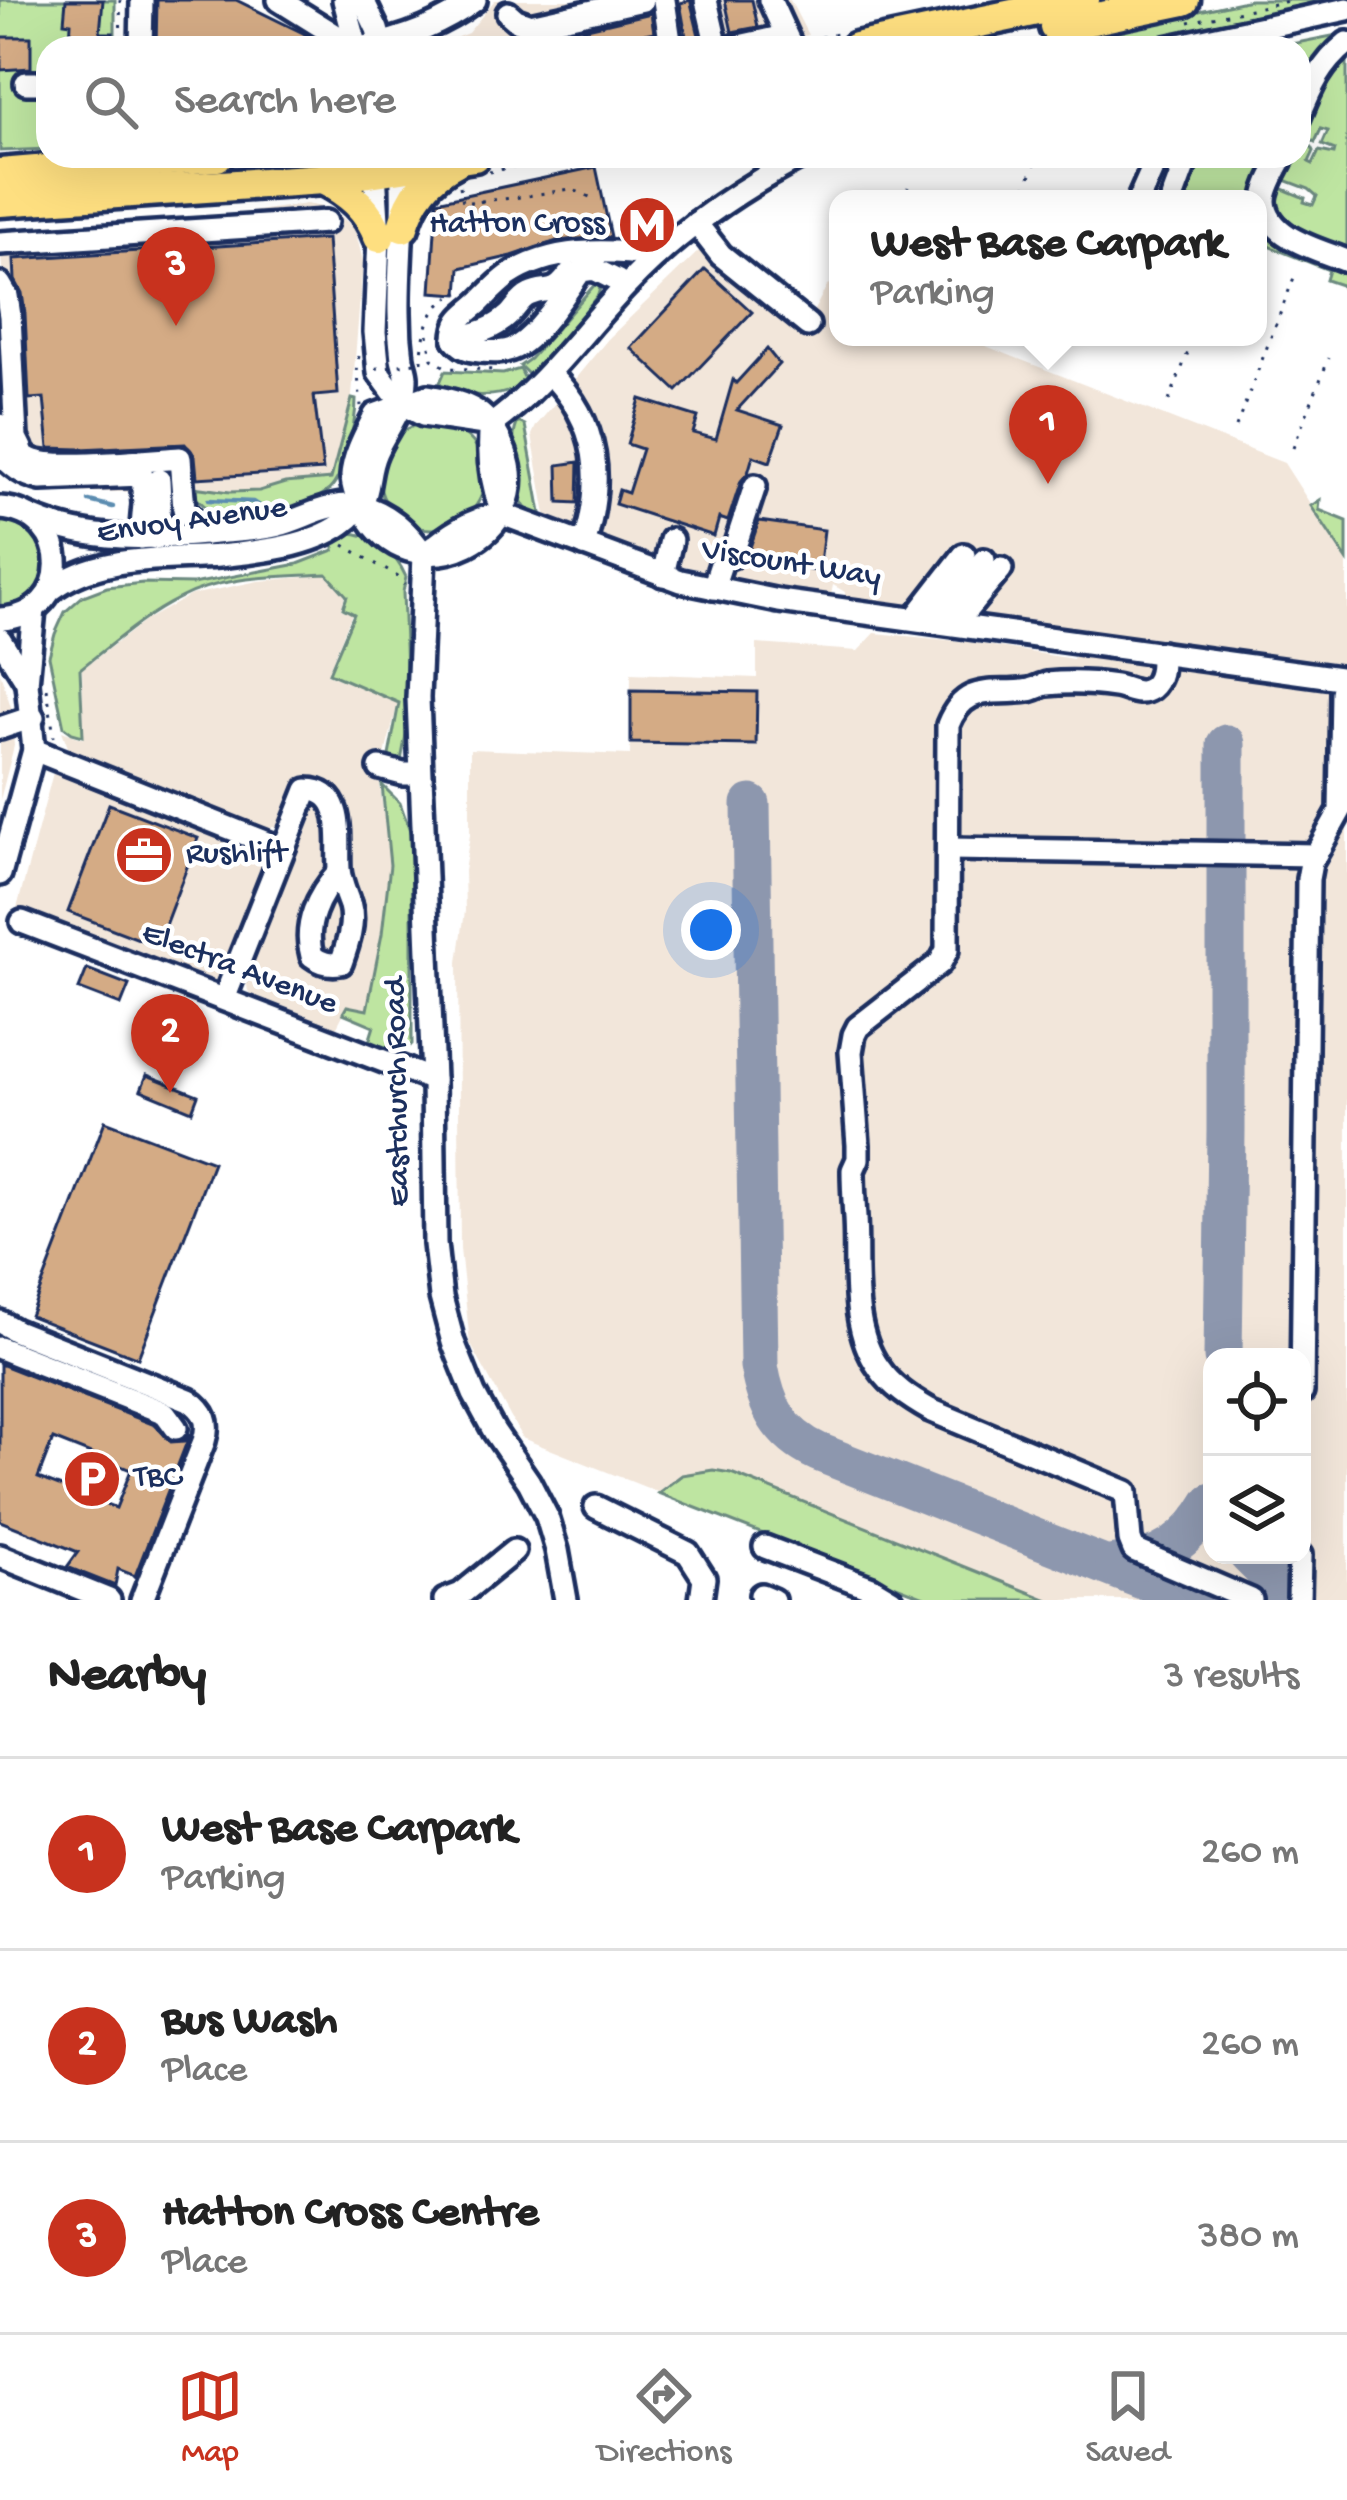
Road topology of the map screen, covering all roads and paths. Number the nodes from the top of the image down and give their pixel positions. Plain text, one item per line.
1 (120, 0) edge
2 (132, 0) edge
3 (142, 0) edge
4 (279, 0) edge
5 (344, 0) edge
6 (363, 0) edge
7 (643, 0) edge
8 (664, 0) edge
9 (706, 0) edge
10 (770, 0) edge
11 (1084, 0) edge
12 (1184, 0) edge
13 (458, 4) edge
14 (1347, 9) edge
15 (508, 13) dead end
16 (1250, 29) junction
17 (121, 36) edge
18 (131, 36) edge
19 (141, 36) edge
20 (346, 36) edge
21 (362, 36) edge
22 (366, 36) edge
23 (405, 36) edge
24 (670, 36) edge
25 (714, 36) edge
26 (786, 36) edge
27 (913, 36) edge
28 (1014, 36) edge
29 (1220, 36) edge
30 (1241, 36) edge
31 (1347, 44) edge
32 (1311, 89) edge
33 (39, 168) edge
34 (438, 168) edge
35 (454, 168) edge
36 (470, 168) edge
37 (784, 168) edge
38 (139, 170) edge
39 (389, 171) edge
40 (0, 174) edge
41 (323, 178) junction
42 (87, 196) junction
43 (592, 198) dead end
44 (481, 200) junction
45 (0, 201) edge
46 (469, 202) junction
47 (1267, 208) edge
48 (484, 214) dead end
49 (472, 216) dead end
50 (326, 222) dead end
51 (696, 223) junction
52 (391, 232) junction
53 (90, 237) junction
54 (0, 243) edge
55 (582, 251) junction
56 (656, 256) junction
57 (1347, 261) edge
58 (1295, 275) dead end
59 (0, 285) edge
60 (620, 285) junction
61 (778, 303) junction
62 (0, 319) edge
63 (808, 325) dead end
64 (771, 328) dead end
65 (422, 334) dead end
66 (1190, 346) edge
67 (360, 352) dead end
68 (1329, 358) dead end
69 (364, 370) dead end
70 (550, 374) junction
71 (1169, 401) dead end
72 (402, 404) junction
73 (360, 415) dead end
74 (491, 424) junction
75 (1236, 427) dead end
76 (1, 437) edge
77 (1293, 448) dead end
78 (160, 480) dead end
79 (755, 486) dead end
80 (0, 493) edge
81 (360, 506) junction
82 (18, 512) edge
83 (502, 514) junction
84 (206, 534) junction
85 (148, 538) junction
86 (671, 540) dead end
87 (343, 544) dead end
88 (584, 545) junction
89 (424, 555) junction
90 (663, 575) junction
91 (404, 585) dead end
92 (713, 588) junction
93 (51, 590) junction
94 (34, 609) junction
95 (0, 619) edge
96 (935, 621) junction
97 (0, 639) edge
98 (1168, 653) junction
99 (36, 679) junction
100 (1345, 686) edge
101 (33, 717) junction
102 (0, 728) edge
103 (45, 746) junction
104 (380, 768) dead end
105 (420, 774) junction
106 (285, 840) junction
107 (949, 850) junction
108 (1316, 855) junction
109 (339, 872) dead end
110 (0, 874) edge
111 (22, 922) dead end
112 (224, 999) junction
113 (433, 1080) junction
114 (0, 1322) edge
115 (0, 1348) edge
116 (1303, 1348) edge
117 (176, 1428) dead end
118 (596, 1507) dead end
119 (765, 1547) dead end
120 (514, 1551) dead end
121 (0, 1556) edge
122 (1300, 1564) edge
123 (109, 1600) edge
124 (142, 1600) edge
125 (445, 1600) edge
126 (566, 1600) edge
127 (701, 1600) edge
128 (892, 1600) edge
129 (1251, 1600) edge
130 (1299, 1600) edge

1 - 17 path
2 - 18 street
3 - 19 street
4 - 20 street
5 - 21 street
6 - 22 street
7 - 15 street
8 - 24 street
9 - 25 street
10 - 26 street
11 - 27 highway
12 - 28 highway
13 - 23 street
14 - 16 street
16 - 29 street
16 - 30 street
31 - 32 street
33 - 40 highway
34 - 39 highway
35 - 52 highway
36 - 46 path
37 - 51 street
38 - 41 highway
38 - 42 highway
39 - 41 highway
39 - 52 street
41 - 52 highway
42 - 45 highway
42 - 53 street
43 - 44 path
44 - 46 path
44 - 48 path
46 - 49 path
47 - 57 street
50 - 53 street
51 - 56 street
51 - 61 street
52 - 72 street
53 - 54 street
55 - 56 street
55 - 60 street
55 - 60 street
56 - 60 street
58 - 75 path
59 - 62 street
59 - 76 street
60 - 70 street
61 - 63 street
61 - 64 street
65 - 69 path, bridge
66 - 71 path
67 - 73 path
68 - 77 path
70 - 74 street
70 - 88 street
72 - 74 street
72 - 81 street
74 - 83 street
76 - 84 street
76 - 85 street
78 - 85 street
79 - 92 street
80 - 82 street
81 - 84 street, Envoy Avenue
81 - 89 street
81 - 93 street, Envoy Avenue
82 - 85 street, Envoy Avenue
82 - 93 street
83 - 88 street, Viscount Way
83 - 89 street
84 - 85 street, Envoy Avenue
86 - 90 street
87 - 91 path
88 - 90 street, Viscount Way
89 - 105 street, Eastchurch Road
90 - 92 street, Viscount Way
92 - 96 street, Viscount Way
93 - 94 street
94 - 95 street
94 - 99 street
96 - 96 street
96 - 98 street, Viscount Way
97 - 99 street
98 - 100 street, Viscount Way
98 - 107 street
99 - 101 street
99 - 103 path
100 - 108 street
101 - 102 street
101 - 103 street
103 - 106 street
103 - 110 street
104 - 105 street
105 - 113 street, Eastchurch Road
106 - 109 street
106 - 112 street
107 - 108 street
107 - 129 street
108 - 116 street
111 - 112 street, Electra Avenue
112 - 113 street, Electra Avenue
113 - 126 street, Eastchurch Road
114 - 124 street
115 - 117 street
118 - 127 street
119 - 128 street
120 - 125 street
121 - 123 street
122 - 130 street

